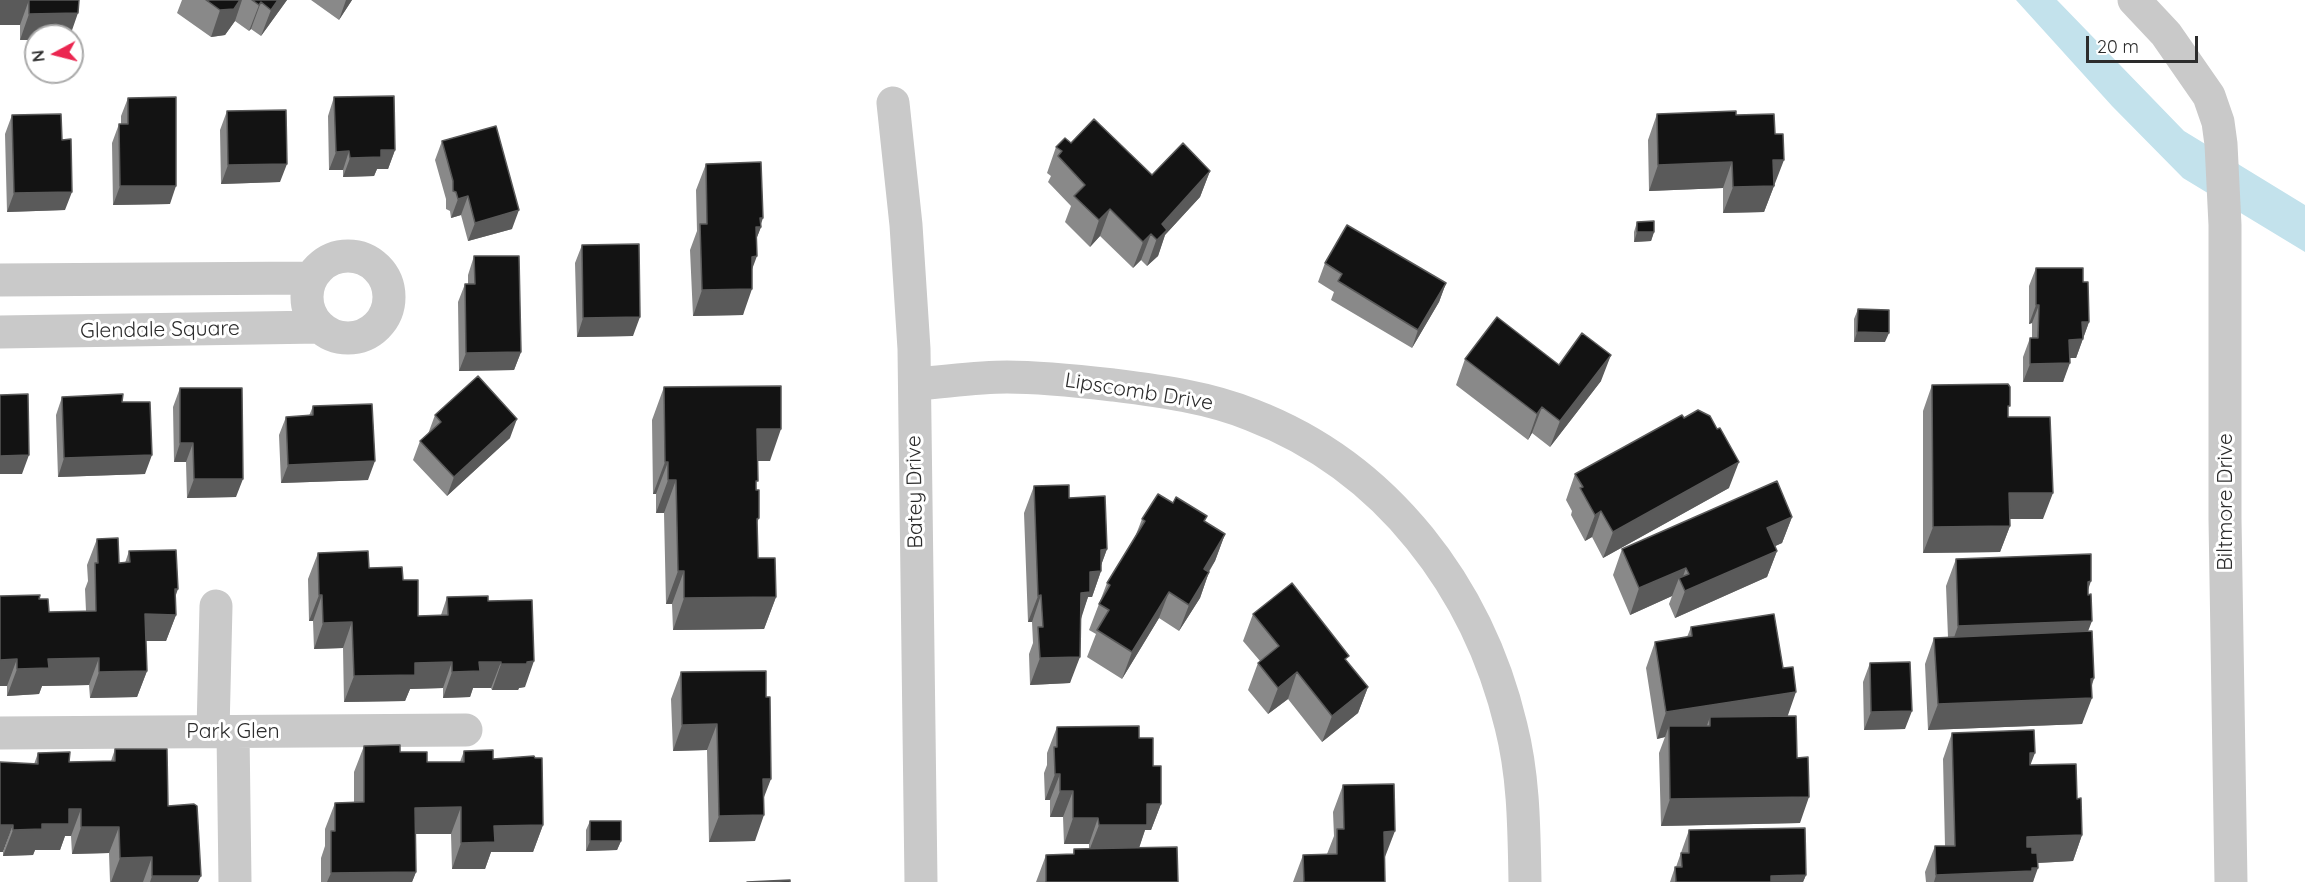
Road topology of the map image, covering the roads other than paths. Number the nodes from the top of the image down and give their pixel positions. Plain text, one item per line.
1 (2134, 0) edge
2 (893, 103) dead end
3 (310, 278) junction
4 (0, 280) edge
5 (115, 280) junction
6 (320, 327) junction
7 (115, 331) junction
8 (0, 332) edge
9 (915, 384) junction
10 (216, 606) dead end
11 (466, 730) dead end
12 (223, 732) junction
13 (0, 733) edge
14 (235, 882) edge
15 (921, 882) edge
16 (1525, 882) edge
17 (2231, 882) edge

1 - 17 street, Biltmore Drive
2 - 9 street, Batey Drive
3 - 5 street
3 - 6 street
3 - 6 street, Glendale Square
4 - 5 street
5 - 7 street
6 - 7 street, Glendale Square
7 - 8 street, Glendale Square
9 - 15 street, Batey Drive
9 - 16 street, Lipscomb Drive
10 - 12 street
11 - 12 street, Park Glen
12 - 13 street, Park Glen
12 - 14 street

